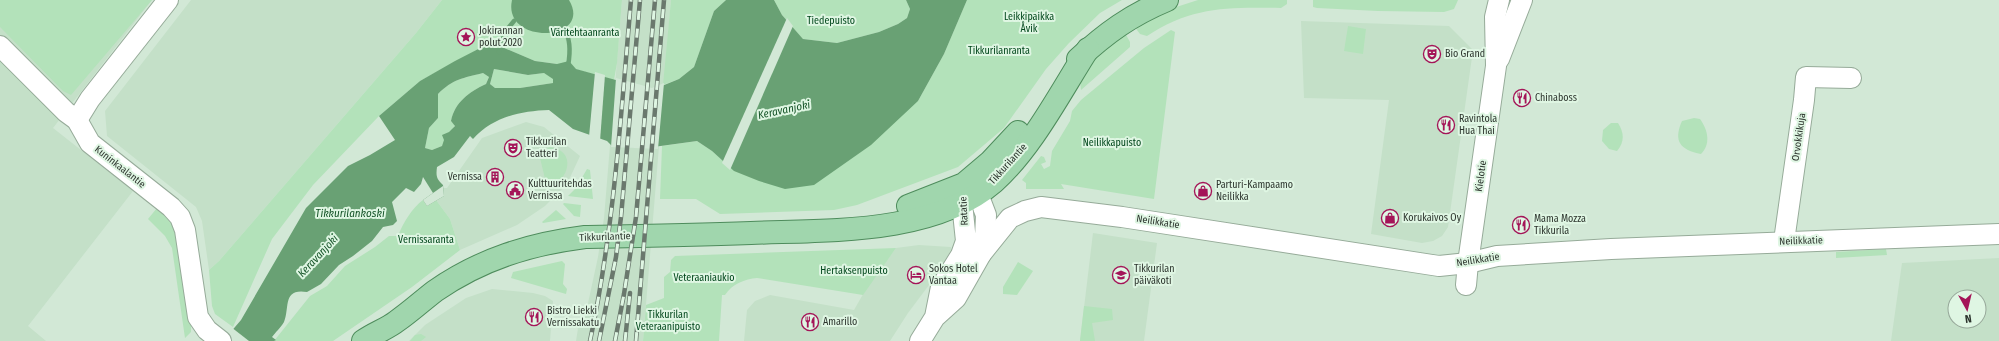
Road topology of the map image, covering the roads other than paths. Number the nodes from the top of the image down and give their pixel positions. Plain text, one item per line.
1 (168, 0) edge
2 (1167, 0) edge
3 (1499, 0) edge
4 (1522, 0) edge
5 (0, 46) edge
6 (1496, 66) junction
7 (1851, 78) dead end
8 (77, 120) junction
9 (968, 194) junction
10 (1999, 234) edge
11 (1784, 241) junction
12 (981, 254) junction
13 (1468, 263) junction
14 (1466, 285) dead end
15 (935, 317) junction
16 (396, 323) junction
17 (217, 337) edge
18 (363, 341) edge
19 (380, 341) edge
20 (920, 341) edge

1 - 8 street
2 - 9 main road, Tikkurilantie
3 - 6 street, Kielotie
4 - 6 street, Kielotie
5 - 8 street
6 - 13 street, Kielotie
7 - 11 street, Orvokkikuja
8 - 17 street, Kuninkaalantie
9 - 12 street, Ratatie
9 - 15 street, Ratatie
9 - 16 main road, Tikkurilantie
10 - 11 street, Neilikkatie
11 - 13 street, Neilikkatie
12 - 13 street, Neilikkatie
12 - 15 street, Ratatie
13 - 14 street, Kielotie
15 - 20 street, Ratatie
16 - 18 main road, Tikkurilantie
16 - 19 main road, Tikkurilantie

